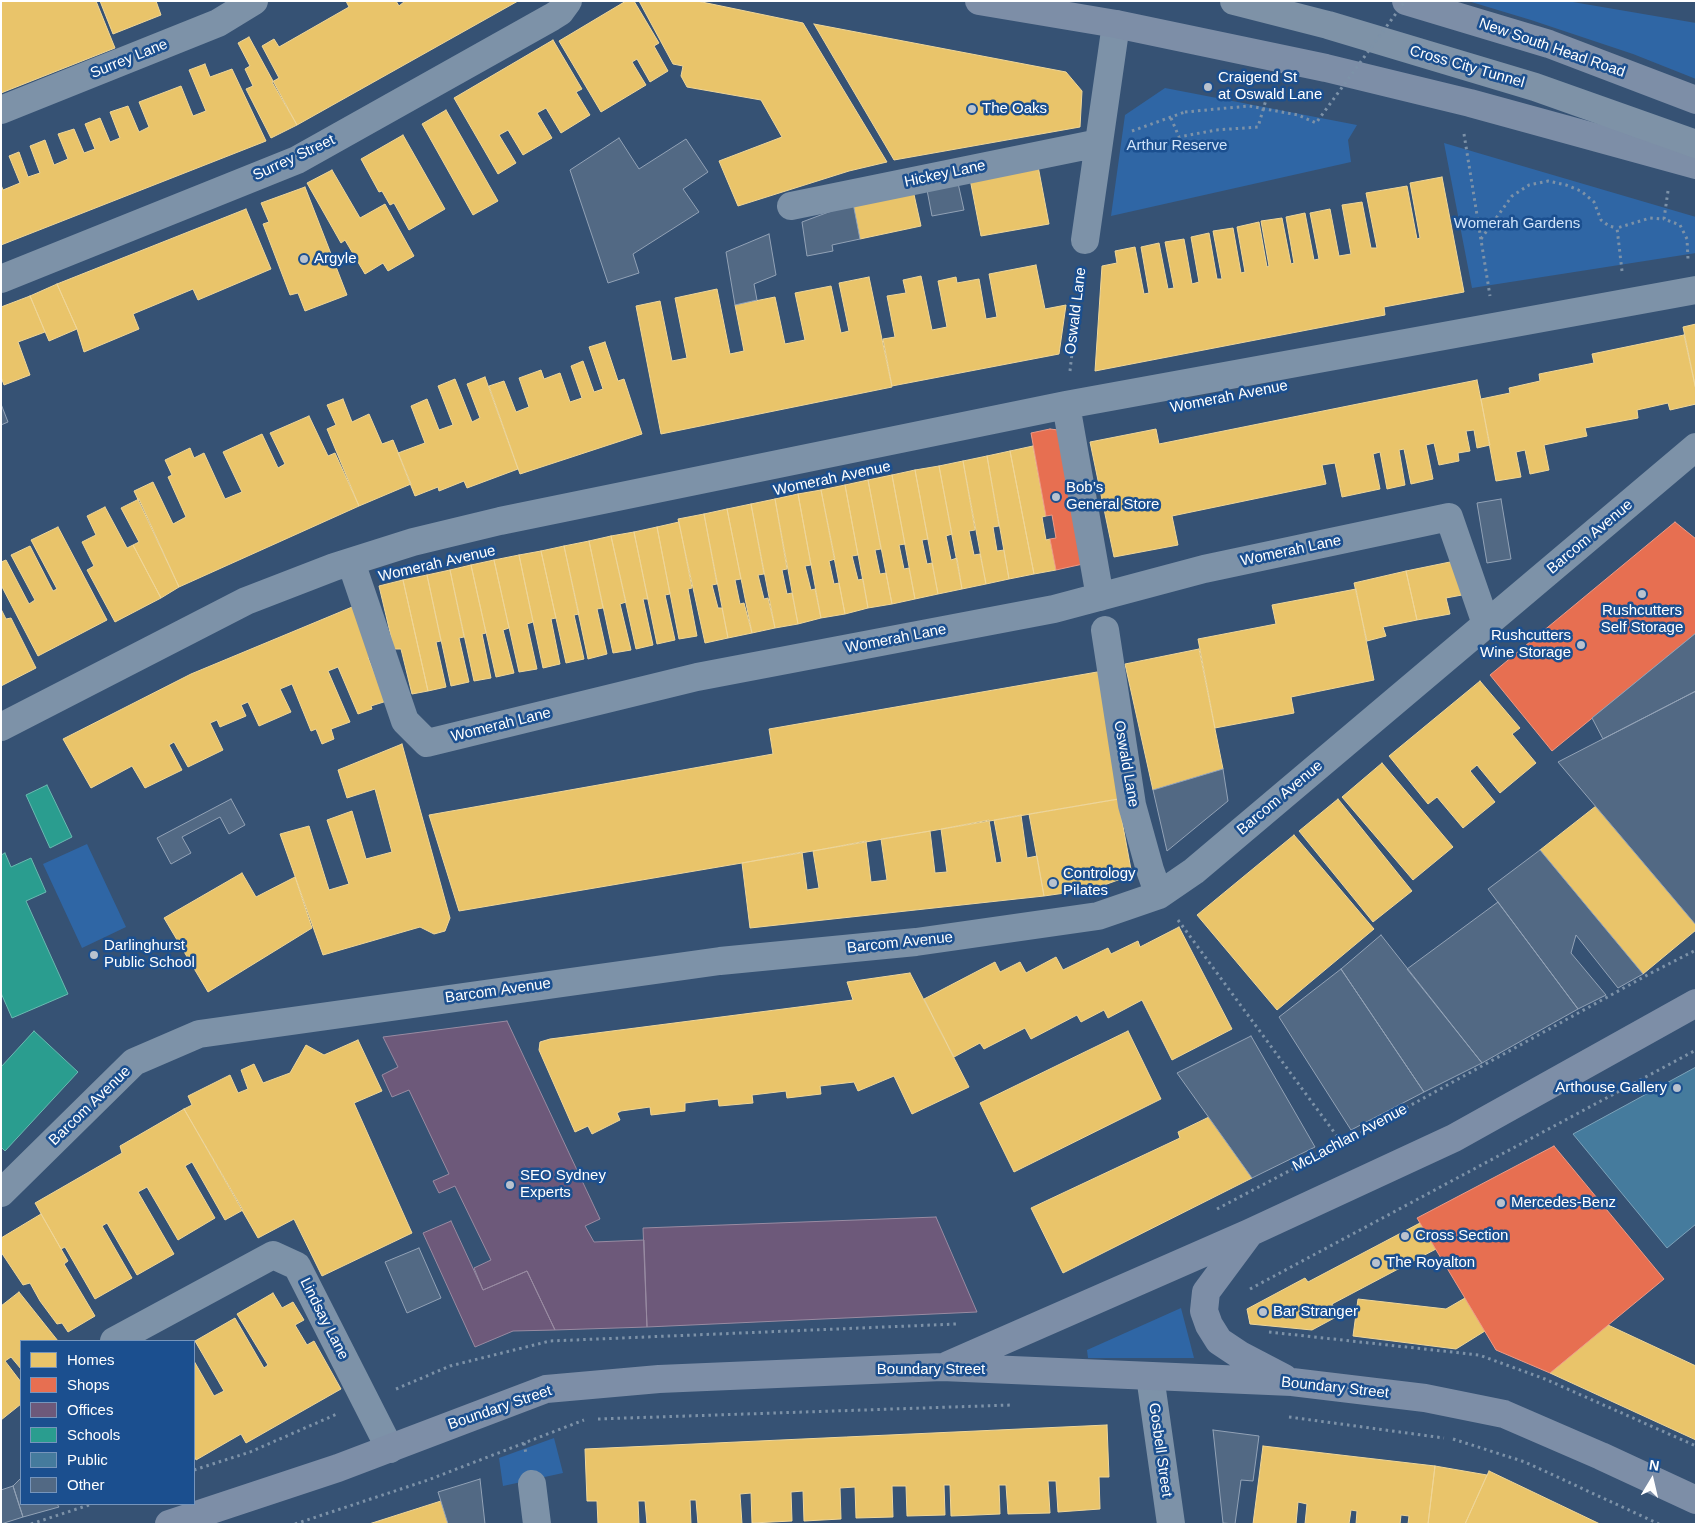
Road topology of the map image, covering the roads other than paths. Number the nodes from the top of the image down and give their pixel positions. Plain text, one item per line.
1 (254, 1) edge
2 (568, 1) edge
3 (980, 1) edge
4 (1234, 1) edge
5 (1405, 1) edge
6 (1116, 24) junction
7 (1696, 100) edge
8 (1, 110) edge
9 (1098, 143) junction
10 (1696, 144) edge
11 (1684, 162) edge
12 (791, 206) dead end
13 (1085, 240) road end
14 (1, 279) edge
15 (1696, 290) edge
16 (1066, 405) junction
17 (1696, 447) edge
18 (351, 562) junction
19 (1100, 597) junction
20 (1486, 624) junction
21 (1105, 630) dead end
22 (1, 727) edge
23 (1159, 895) junction
24 (1696, 1003) edge
25 (1, 1193) edge
26 (1249, 1233) junction
27 (116, 1340) edge
28 (942, 1367) junction
29 (1150, 1376) junction
30 (1292, 1382) junction
31 (390, 1449) junction
32 (532, 1484) dead end
33 (1696, 1500) edge
34 (169, 1524) edge
35 (537, 1524) edge
36 (1171, 1524) edge

1 - 8 street, Surrey Lane
2 - 14 street, Surrey Street
3 - 6 main road
4 - 10 highway, Cross City Tunnel
5 - 7 main road, New South Head Road
6 - 9 street
6 - 11 main road
9 - 12 street, Hickey Lane
9 - 13 street
15 - 16 street, Womerah Avenue
16 - 18 street, Womerah Avenue
16 - 19 street
17 - 20 street, Barcom Avenue
18 - 19 street, Womerah Lane
18 - 22 street, Womerah Avenue
19 - 20 street, Womerah Lane
20 - 23 street, Barcom Avenue
21 - 23 street, Oswald Lane
23 - 25 street, Barcom Avenue
24 - 26 main road
26 - 28 main road
26 - 30 main road
27 - 31 street, Lindsay Lane
28 - 29 main road, Boundary Street
28 - 31 main road, Boundary Street
29 - 30 main road, Boundary Street
29 - 36 street, Gosbell Street
30 - 33 main road, Boundary Street
31 - 34 main road, Boundary Street
32 - 35 street

